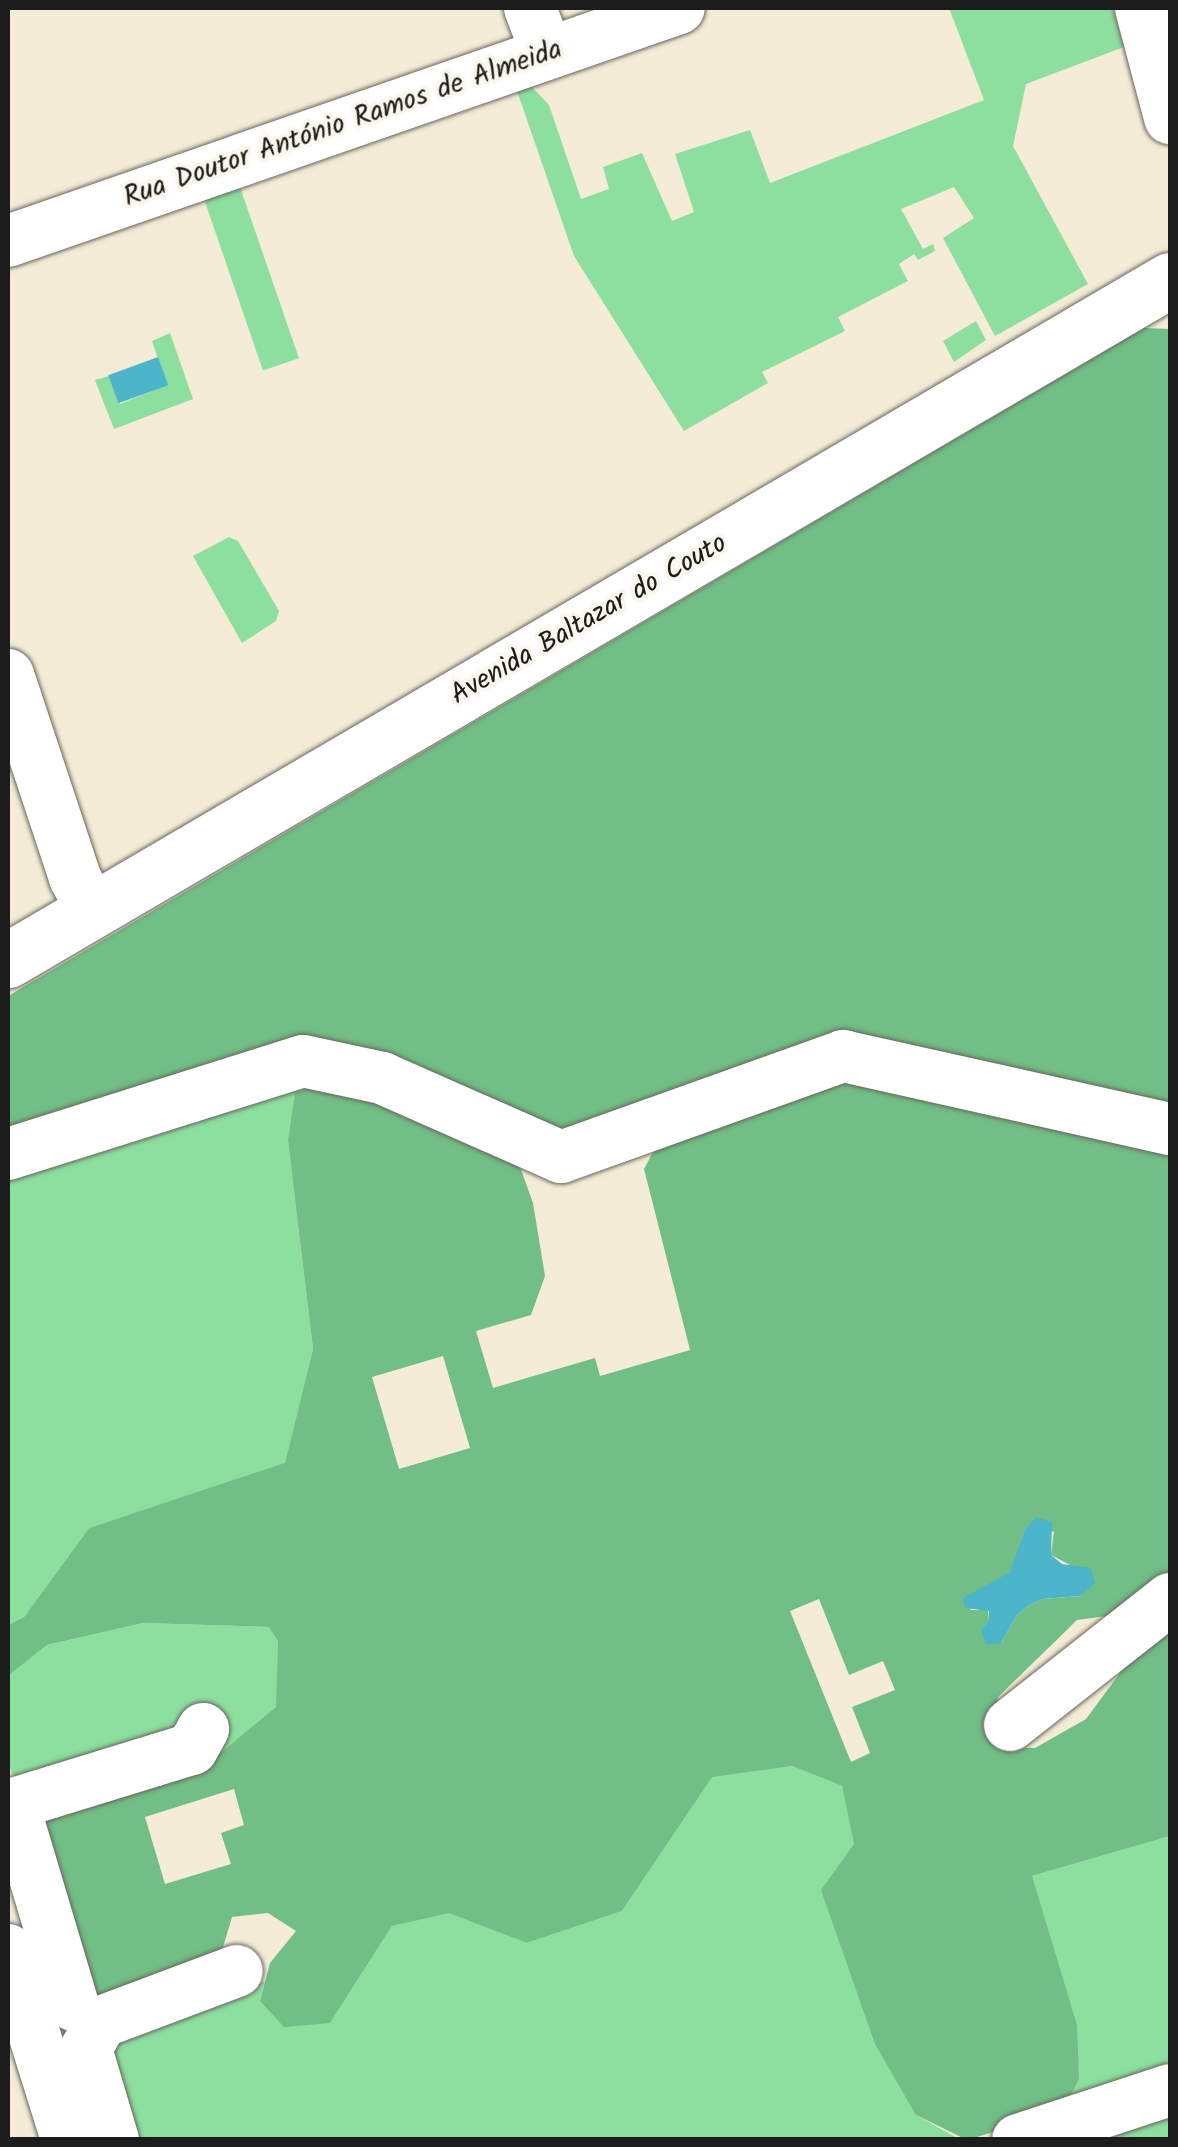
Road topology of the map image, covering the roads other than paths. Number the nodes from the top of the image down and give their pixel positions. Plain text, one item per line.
1 (678, 8) edge
2 (1141, 8) edge
3 (538, 30) edge
4 (1170, 118) edge
5 (8, 241) edge
6 (1170, 280) edge
7 (8, 675) edge
8 (93, 910) junction
9 (8, 960) edge
10 (1170, 1129) edge
11 (8, 1154) edge
12 (1170, 1599) edge
13 (1010, 1725) dead end
14 (203, 1729) dead end
15 (10, 1796) edge
16 (8, 1950) edge
17 (237, 1971) dead end
18 (63, 2049) edge
19 (1170, 2090) edge
20 (67, 2140) edge
21 (113, 2140) edge
22 (1018, 2140) edge

1 - 3 street, Rua Doutor António Ramos de Almeida
2 - 4 street
3 - 5 street, Rua Doutor António Ramos de Almeida
6 - 8 main road, Avenida Baltazar do Couto
7 - 8 street
8 - 9 main road, Avenida Baltazar do Couto
10 - 11 street
12 - 13 street
14 - 15 street
15 - 18 street
16 - 18 street
17 - 18 street
18 - 20 street
18 - 21 street
19 - 22 street

